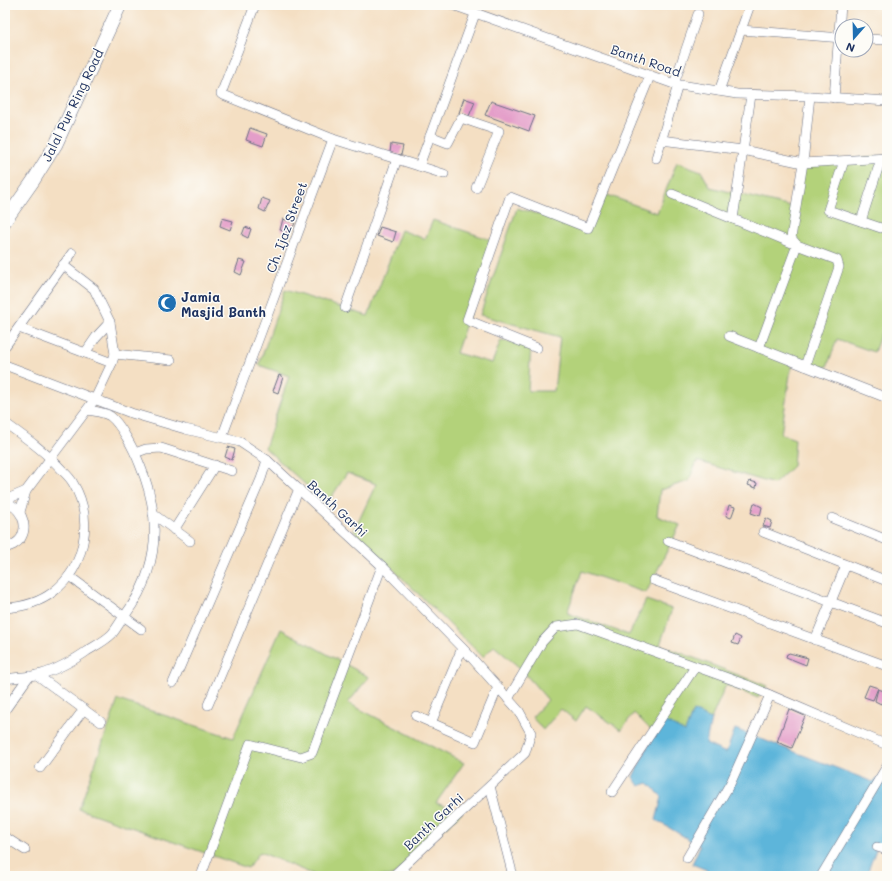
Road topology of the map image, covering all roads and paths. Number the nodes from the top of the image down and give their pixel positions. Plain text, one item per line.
1 (120, 5) edge
2 (255, 5) edge
3 (453, 5) edge
4 (750, 5) edge
5 (841, 5) edge
6 (476, 14) junction
7 (698, 14) dead end
8 (841, 18) edge
9 (741, 30) junction
10 (834, 38) edge
11 (874, 39) edge
12 (887, 40) edge
13 (838, 58) edge
14 (650, 76) junction
15 (676, 85) junction
16 (719, 91) junction
17 (751, 95) junction
18 (810, 96) junction
19 (834, 98) junction
20 (887, 101) edge
21 (430, 136) junction
22 (333, 139) junction
23 (661, 140) junction
24 (743, 150) junction
25 (656, 158) dead end
26 (884, 158) edge
27 (397, 159) junction
28 (844, 161) junction
29 (803, 163) junction
30 (419, 166) junction
31 (444, 174) dead end
32 (476, 188) dead end
33 (672, 194) dead end
34 (732, 219) junction
35 (861, 221) junction
36 (5, 222) edge
37 (881, 228) dead end
38 (797, 245) junction
39 (72, 253) dead end
40 (63, 265) junction
41 (345, 308) dead end
42 (110, 322) junction
43 (19, 328) junction
44 (729, 336) dead end
45 (6, 345) edge
46 (537, 348) dead end
47 (759, 348) junction
48 (85, 353) junction
49 (115, 354) junction
50 (171, 360) dead end
51 (112, 364) junction
52 (5, 365) edge
53 (805, 366) junction
54 (887, 398) edge
55 (95, 399) junction
56 (86, 410) junction
57 (5, 423) edge
58 (222, 437) junction
59 (135, 453) junction
60 (50, 457) junction
61 (267, 460) junction
62 (214, 465) junction
63 (232, 471) dead end
64 (299, 489) junction
65 (26, 490) junction
66 (5, 501) edge
67 (20, 512) junction
68 (153, 514) junction
69 (832, 518) dead end
70 (174, 530) junction
71 (763, 532) dead end
72 (190, 540) dead end
73 (887, 540) edge
74 (668, 541) dead end
75 (5, 548) edge
76 (846, 565) junction
77 (382, 566) junction
78 (69, 576) junction
79 (654, 580) dead end
80 (887, 581) edge
81 (831, 602) junction
82 (5, 608) edge
83 (124, 617) junction
84 (887, 623) edge
85 (141, 629) dead end
86 (816, 640) junction
87 (462, 648) junction
88 (695, 666) junction
89 (887, 666) edge
90 (33, 675) junction
91 (5, 679) edge
92 (174, 683) dead end
93 (498, 687) junction
94 (770, 695) junction
95 (508, 699) junction
96 (208, 705) dead end
97 (5, 710) edge
98 (84, 710) junction
99 (416, 716) dead end
100 (101, 722) dead end
101 (431, 723) junction
102 (887, 745) edge
103 (887, 766) edge
104 (40, 768) dead end
105 (490, 786) junction
106 (612, 792) dead end
107 (5, 836) edge
108 (877, 847) dead end
109 (25, 850) dead end
110 (887, 850) edge
111 (687, 858) dead end
112 (401, 869) junction
113 (201, 876) edge
114 (394, 876) edge
115 (409, 876) edge
116 (513, 876) edge
117 (821, 876) edge

1 - 36 main road, Jalal Pur Ring Road
2 - 22 street
3 - 6 street, Banth Road
4 - 9 street
5 - 8 street
6 - 14 street, Banth Road
6 - 21 street
7 - 15 street
9 - 10 street
9 - 16 street
11 - 12 street
13 - 19 street
14 - 15 street, Banth Road
14 - 46 street
15 - 16 street, Banth Road
15 - 23 street
16 - 17 street, Banth Road
17 - 18 street, Banth Road
17 - 24 street
18 - 19 street, Banth Road
18 - 29 street
19 - 20 street, Banth Road
21 - 30 street
21 - 32 street
22 - 27 street
22 - 58 street, Ch. Ijaz Street
23 - 24 street
23 - 25 street
24 - 29 street
24 - 34 street
26 - 28 street
26 - 35 street
27 - 30 street
27 - 41 street
28 - 29 street
28 - 35 street
29 - 38 street
30 - 31 street
33 - 34 street
34 - 38 street
35 - 37 street
38 - 47 street
38 - 53 street
39 - 40 street
40 - 42 street
40 - 43 street
42 - 48 street
42 - 49 street
43 - 45 street
43 - 48 street
44 - 47 street
47 - 53 street
48 - 51 street
49 - 50 street
49 - 51 street
51 - 55 street
52 - 55 street, Banth Garhi
53 - 54 street
55 - 56 street
55 - 58 street, Banth Garhi
56 - 59 street
56 - 60 street
57 - 60 street
58 - 61 street, Banth Garhi
59 - 62 street
59 - 68 street
60 - 65 street
60 - 78 street
61 - 64 street, Banth Garhi
61 - 92 street
62 - 63 street
62 - 70 street
64 - 77 street, Banth Garhi
64 - 96 street
65 - 66 street
65 - 67 street
66 - 67 street
67 - 75 street
68 - 70 street
68 - 83 street
69 - 73 street
70 - 72 street
71 - 76 street
74 - 81 street
76 - 80 street
76 - 81 street
77 - 87 street, Banth Garhi
77 - 113 street
78 - 82 street
78 - 83 street
79 - 86 street
81 - 84 street
81 - 86 street
83 - 85 street
83 - 90 street
86 - 89 street
87 - 93 street, Banth Garhi
87 - 101 street
88 - 94 street
88 - 95 street
88 - 106 street
90 - 91 street
90 - 97 street
90 - 98 street
93 - 95 street, Banth Garhi
93 - 101 street
94 - 102 street
94 - 111 street
95 - 105 street, Banth Garhi
98 - 100 street
98 - 104 street
99 - 101 street
103 - 117 street
105 - 112 street, Banth Garhi
105 - 116 street
107 - 109 street
108 - 110 street
112 - 114 street, Banth Garhi
112 - 115 street

